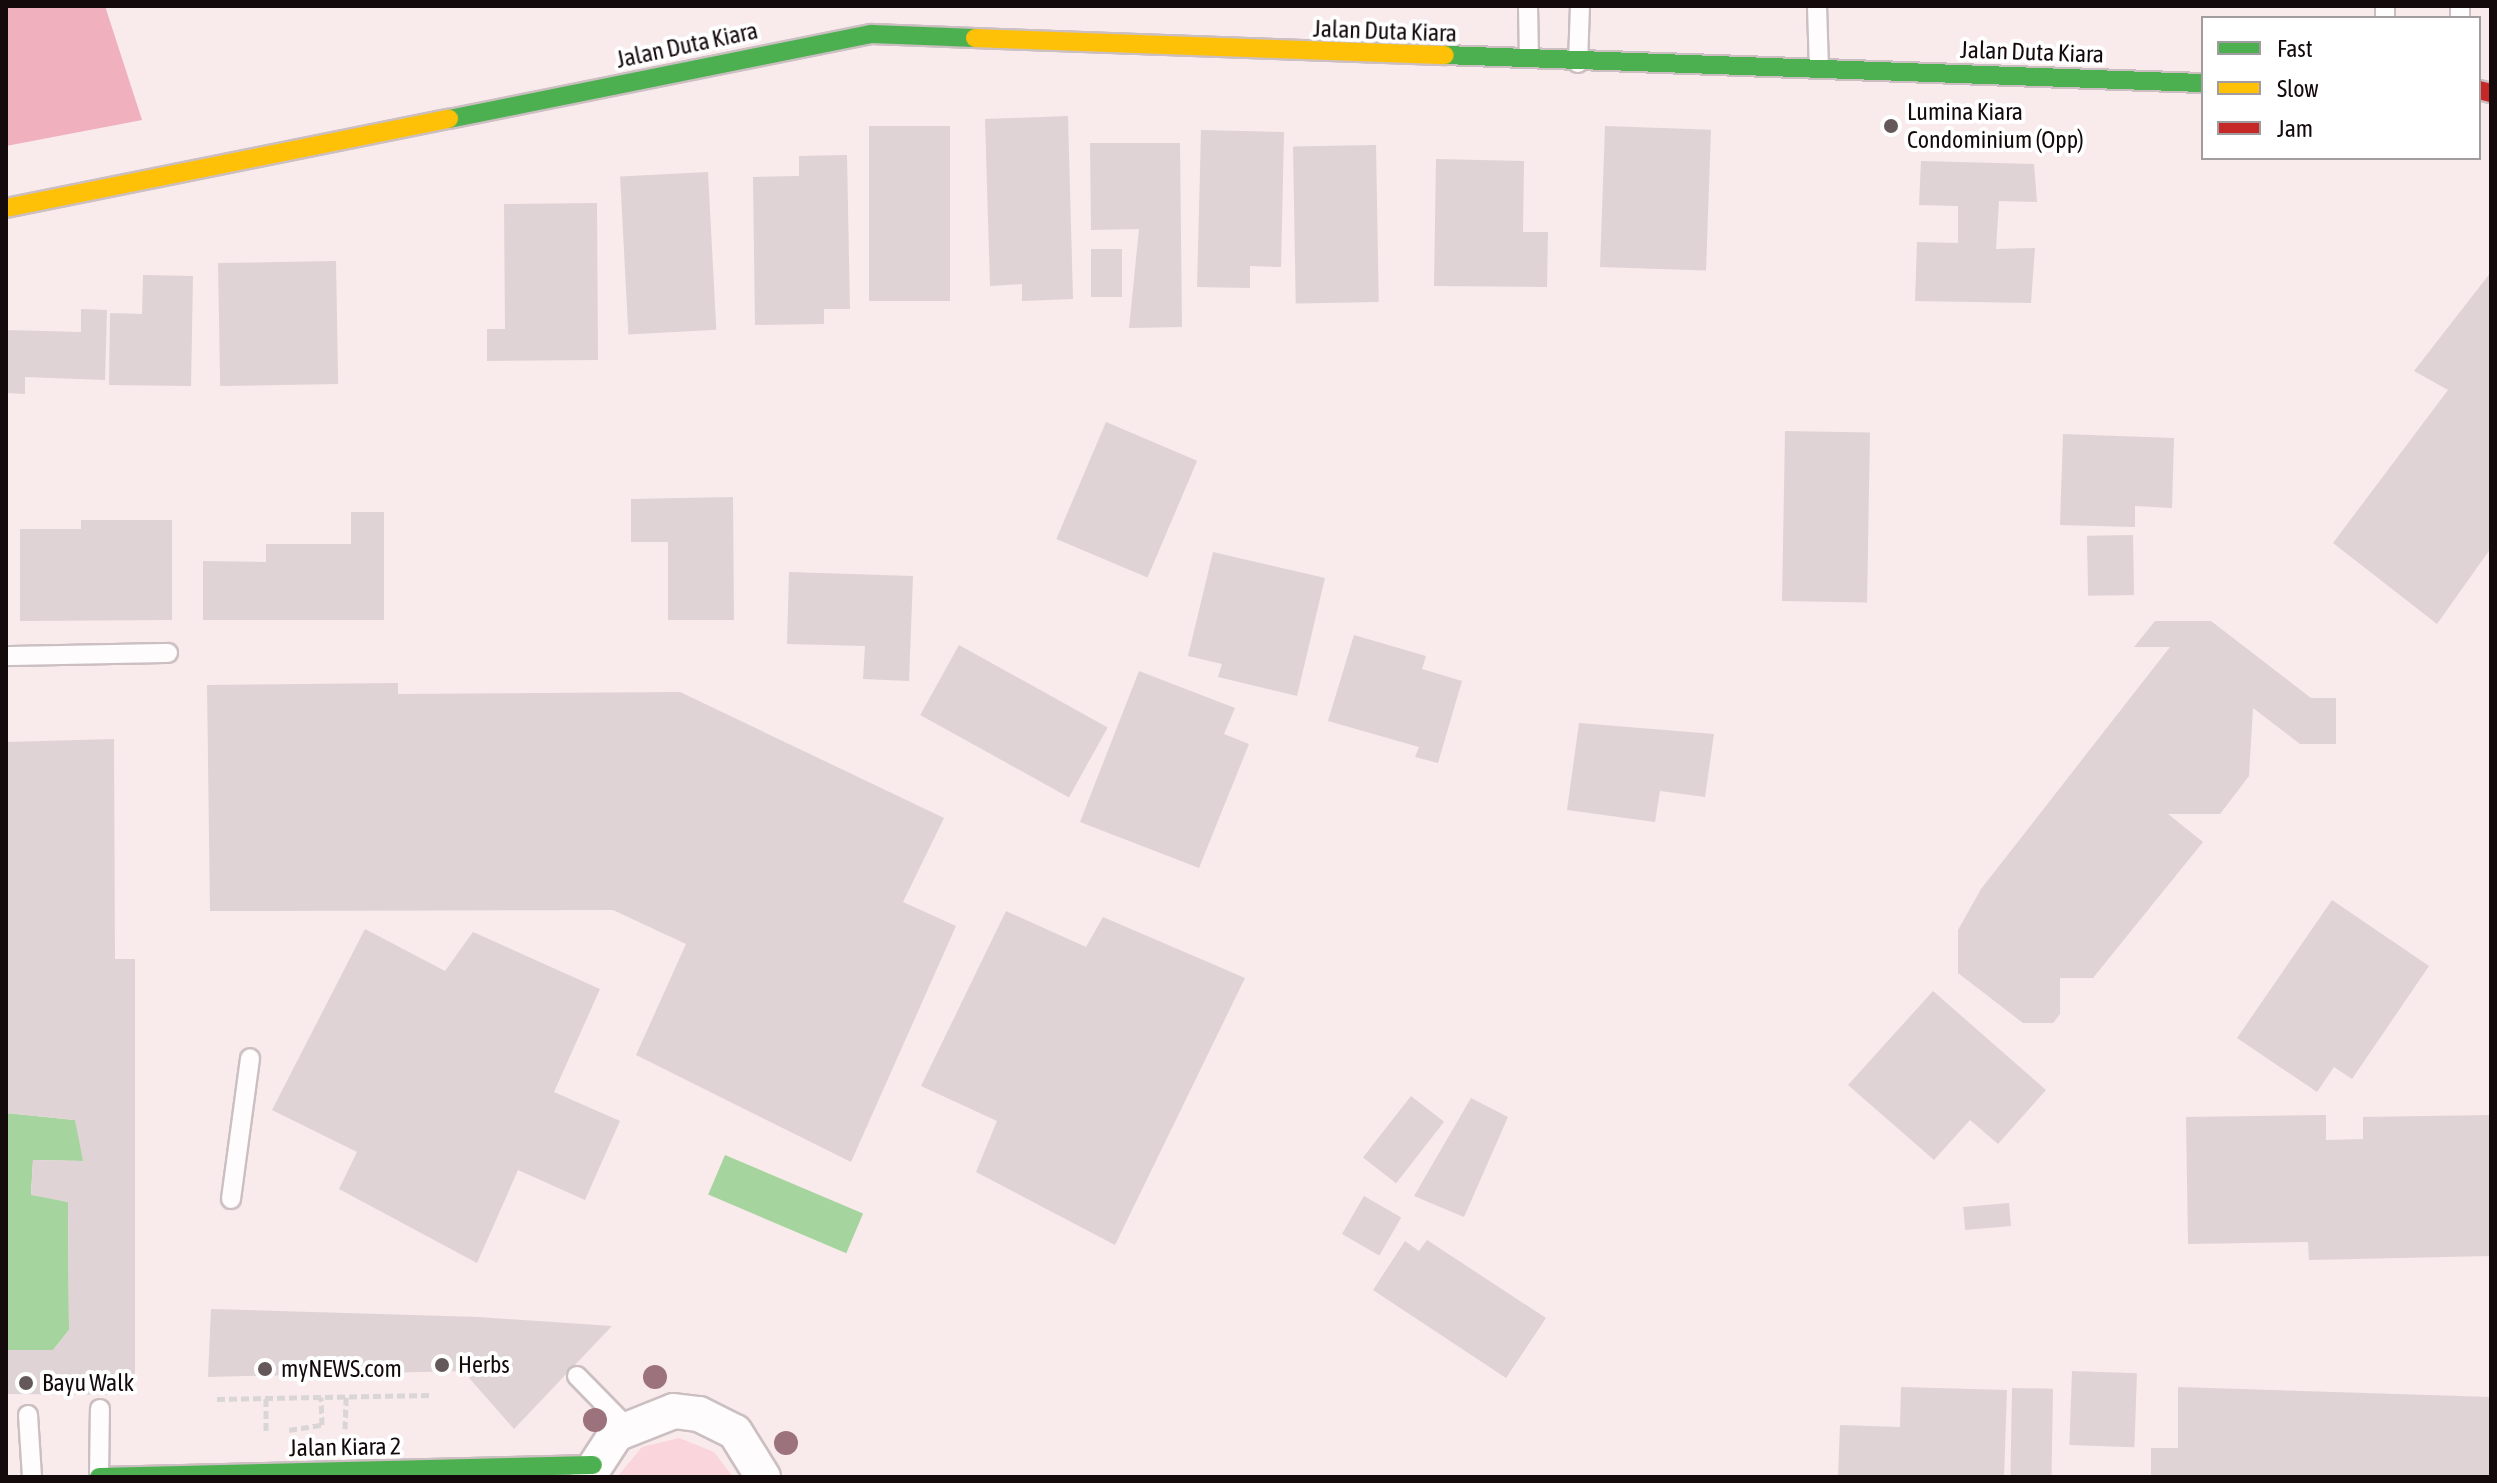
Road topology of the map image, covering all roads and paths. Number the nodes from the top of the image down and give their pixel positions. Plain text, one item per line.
1 (1528, 6) edge
2 (1580, 6) edge
3 (1817, 6) edge
4 (1529, 61) junction
5 (1578, 63) junction
6 (1819, 69) junction
7 (2201, 83) edge
8 (6, 208) edge
9 (168, 653) dead end
10 (6, 656) edge
11 (250, 1058) dead end
12 (231, 1199) dead end
13 (577, 1376) dead end
14 (429, 1395) dead end
15 (346, 1396) junction
16 (321, 1397) junction
17 (266, 1398) junction
18 (217, 1399) dead end
19 (100, 1409) dead end
20 (345, 1411) dead end
21 (28, 1415) dead end
22 (266, 1421) dead end
23 (626, 1426) junction
24 (289, 1443) dead end
25 (590, 1471) edge
26 (32, 1477) edge
27 (99, 1477) edge
28 (763, 1477) edge

1 - 4 lane
2 - 5 lane
3 - 6 lane
4 - 5 main road, Jalan Duta Kiara
4 - 8 main road, Jalan Duta Kiara
5 - 6 main road, Jalan Duta Kiara
6 - 7 main road, Jalan Duta Kiara
9 - 10 lane
11 - 12 lane
13 - 23 lane
14 - 15 path
15 - 16 path
15 - 20 path
16 - 17 path
16 - 24 path
17 - 18 path
17 - 22 path
19 - 27 lane
21 - 26 lane
23 - 25 street
23 - 28 street
25 - 27 main road, Jalan Kiara 2

